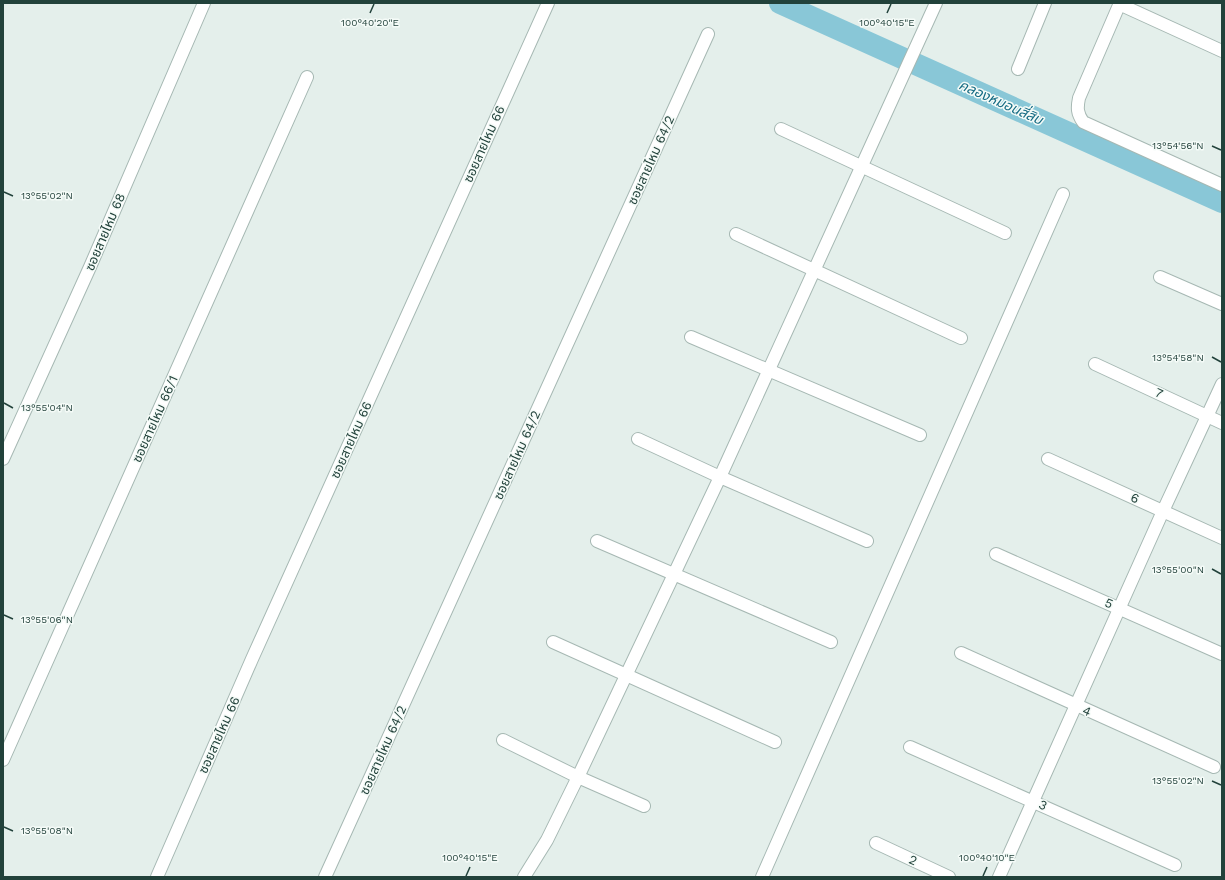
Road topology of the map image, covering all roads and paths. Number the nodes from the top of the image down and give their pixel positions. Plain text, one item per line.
1 (204, 3) edge
2 (548, 3) edge
3 (936, 3) edge
4 (1045, 3) edge
5 (1119, 3) edge
6 (708, 34) dead end
7 (1222, 51) edge
8 (1018, 70) dead end
9 (307, 77) dead end
10 (781, 129) dead end
11 (861, 167) junction
12 (1222, 184) edge
13 (1063, 194) dead end
14 (1005, 233) dead end
15 (736, 234) dead end
16 (814, 270) junction
17 (1160, 277) dead end
18 (1222, 304) edge
19 (691, 337) dead end
20 (961, 338) dead end
21 (1095, 364) dead end
22 (769, 371) junction
23 (1222, 384) edge
24 (1208, 416) junction
25 (1222, 423) edge
26 (920, 435) dead end
27 (638, 438) dead end
28 (3, 459) edge
29 (1048, 459) dead end
30 (720, 477) junction
31 (1163, 511) junction
32 (1222, 538) edge
33 (596, 541) dead end
34 (867, 541) dead end
35 (996, 554) dead end
36 (674, 574) junction
37 (1119, 607) junction
38 (553, 642) dead end
39 (831, 642) dead end
40 (960, 653) dead end
41 (1222, 654) edge
42 (626, 675) junction
43 (1076, 706) junction
44 (502, 740) dead end
45 (775, 742) dead end
46 (910, 747) dead end
47 (3, 760) edge
48 (1214, 767) dead end
49 (578, 778) junction
50 (1033, 801) junction
51 (644, 806) dead end
52 (876, 843) dead end
53 (1175, 865) dead end
54 (529, 876) edge
55 (157, 877) edge
56 (325, 877) edge
57 (762, 877) edge
58 (949, 877) edge
59 (999, 877) edge

1 - 28 street, ซอยสายไหม 68
2 - 55 street, ซอยสายไหม 66
3 - 11 street
4 - 8 street
5 - 7 street
5 - 12 street
6 - 56 street, ซอยสายไหม 64/2
9 - 47 street, ซอยสายไหม 66/1
10 - 11 street
11 - 14 street
11 - 16 street
13 - 57 street
15 - 16 street
16 - 20 street
16 - 22 street
17 - 18 street
19 - 22 street
21 - 24 street, 7
22 - 26 street
22 - 30 street
23 - 24 street
24 - 25 street, 7
24 - 31 street
27 - 30 street
29 - 31 street, 6
30 - 34 street
30 - 36 street
31 - 32 street, 6
31 - 37 street
33 - 36 street
35 - 37 street, 5
36 - 39 street
36 - 42 street
37 - 41 street, 5
37 - 43 street
38 - 42 street
40 - 43 street, 4
42 - 45 street
42 - 49 street
43 - 48 street, 4
43 - 50 street
44 - 49 street
46 - 50 street, 3
49 - 51 street
49 - 54 street
50 - 53 street, 3
50 - 59 street
52 - 58 street, 2

